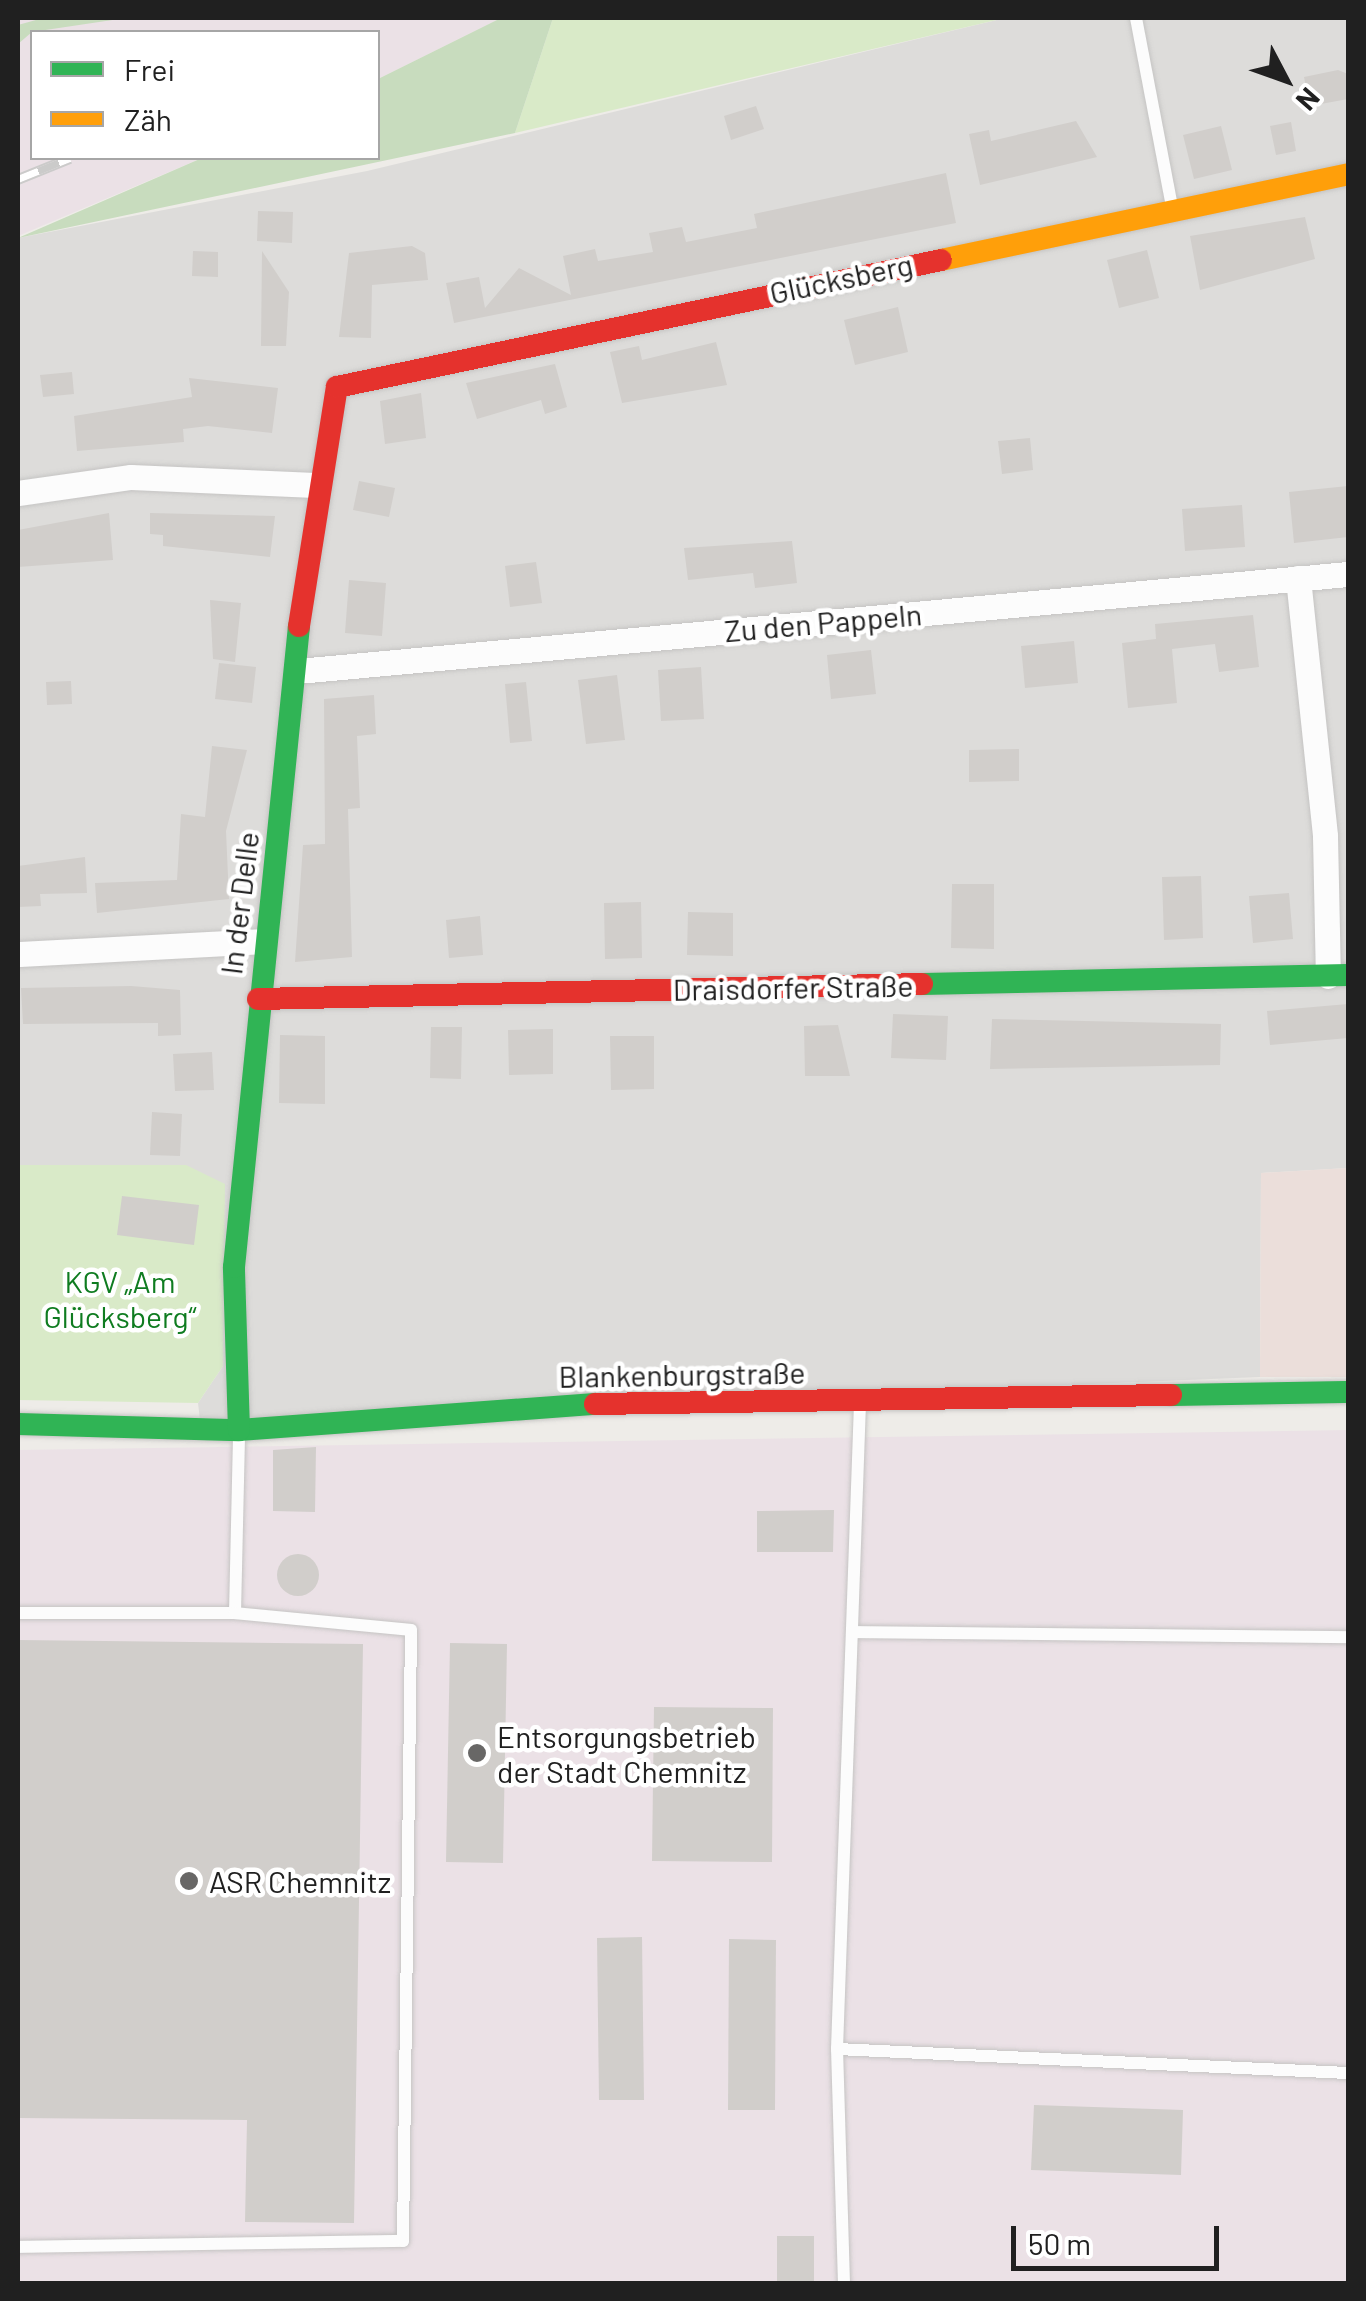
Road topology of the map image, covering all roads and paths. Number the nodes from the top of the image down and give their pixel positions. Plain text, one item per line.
1 (1136, 18) edge
2 (1348, 174) edge
3 (1173, 210) junction
4 (336, 387) joint
5 (315, 485) junction
6 (18, 494) edge
7 (1348, 574) edge
8 (1298, 578) junction
9 (298, 671) junction
10 (262, 941) junction
11 (18, 954) edge
12 (1338, 976) edge
13 (258, 998) junction
14 (1348, 1392) edge
15 (860, 1401) junction
16 (18, 1424) edge
17 (238, 1430) junction
18 (18, 1612) edge
19 (235, 1614) junction
20 (853, 1632) junction
21 (1348, 1637) edge
22 (837, 2049) junction
23 (1348, 2073) edge
24 (18, 2247) edge
25 (844, 2284) edge

1 - 3 lane
2 - 3 street, Glücksberg
3 - 4 street, Glücksberg
4 - 5 street, In der Delle
5 - 6 street
5 - 9 street, In der Delle
7 - 8 street, Zu den Pappeln
8 - 9 street, Zu den Pappeln
8 - 12 street, Draisdorfer Straße
9 - 10 street, In der Delle
10 - 11 street
10 - 13 street, In der Delle
12 - 13 street, Draisdorfer Straße
13 - 17 street, In der Delle
14 - 15 street, Blankenburgstraße
15 - 17 street, Blankenburgstraße
15 - 20 lane
16 - 17 street, Blankenburgstraße
17 - 19 lane
18 - 19 lane
19 - 24 lane
20 - 21 lane
20 - 22 lane
22 - 23 lane
22 - 25 lane

